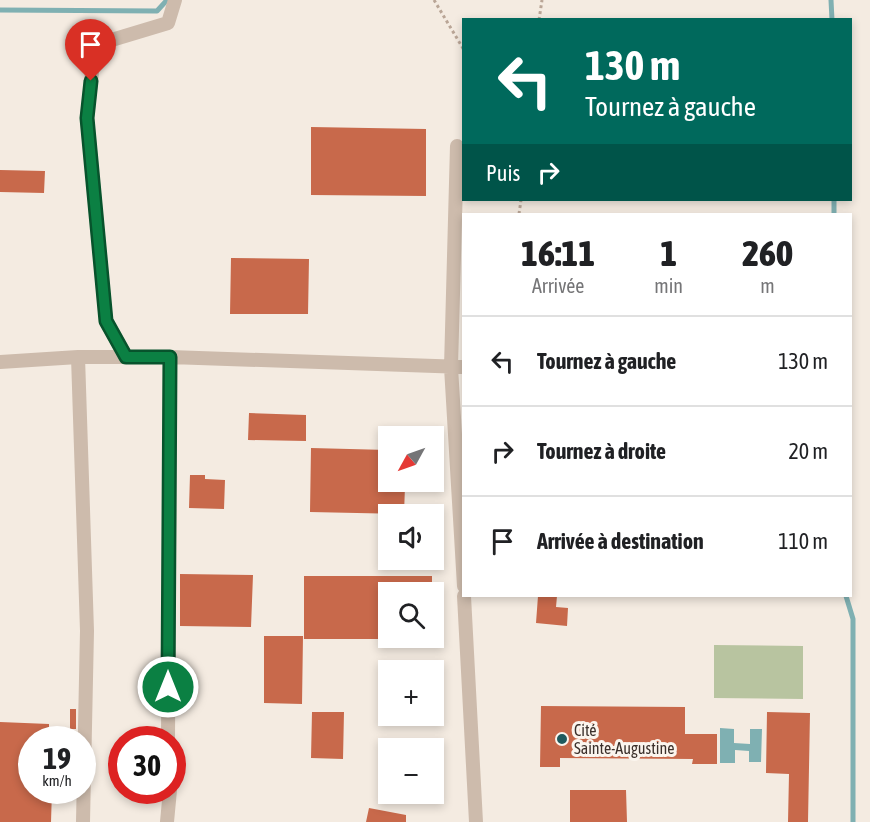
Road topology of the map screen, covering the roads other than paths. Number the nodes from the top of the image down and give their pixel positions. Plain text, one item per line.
1 (175, 0) edge
2 (457, 146) dead end
3 (78, 357) junction
4 (126, 357) junction
5 (170, 357) junction
6 (0, 362) edge
7 (457, 367) edge
8 (462, 523) edge
9 (464, 597) edge
10 (168, 726) edge
11 (169, 804) edge
12 (82, 822) edge
13 (167, 822) edge
14 (476, 822) edge

1 - 4 street
2 - 7 street
3 - 4 street
3 - 6 street
3 - 12 street
4 - 5 street
5 - 7 street
5 - 10 street
7 - 8 street
9 - 14 street
11 - 13 street

